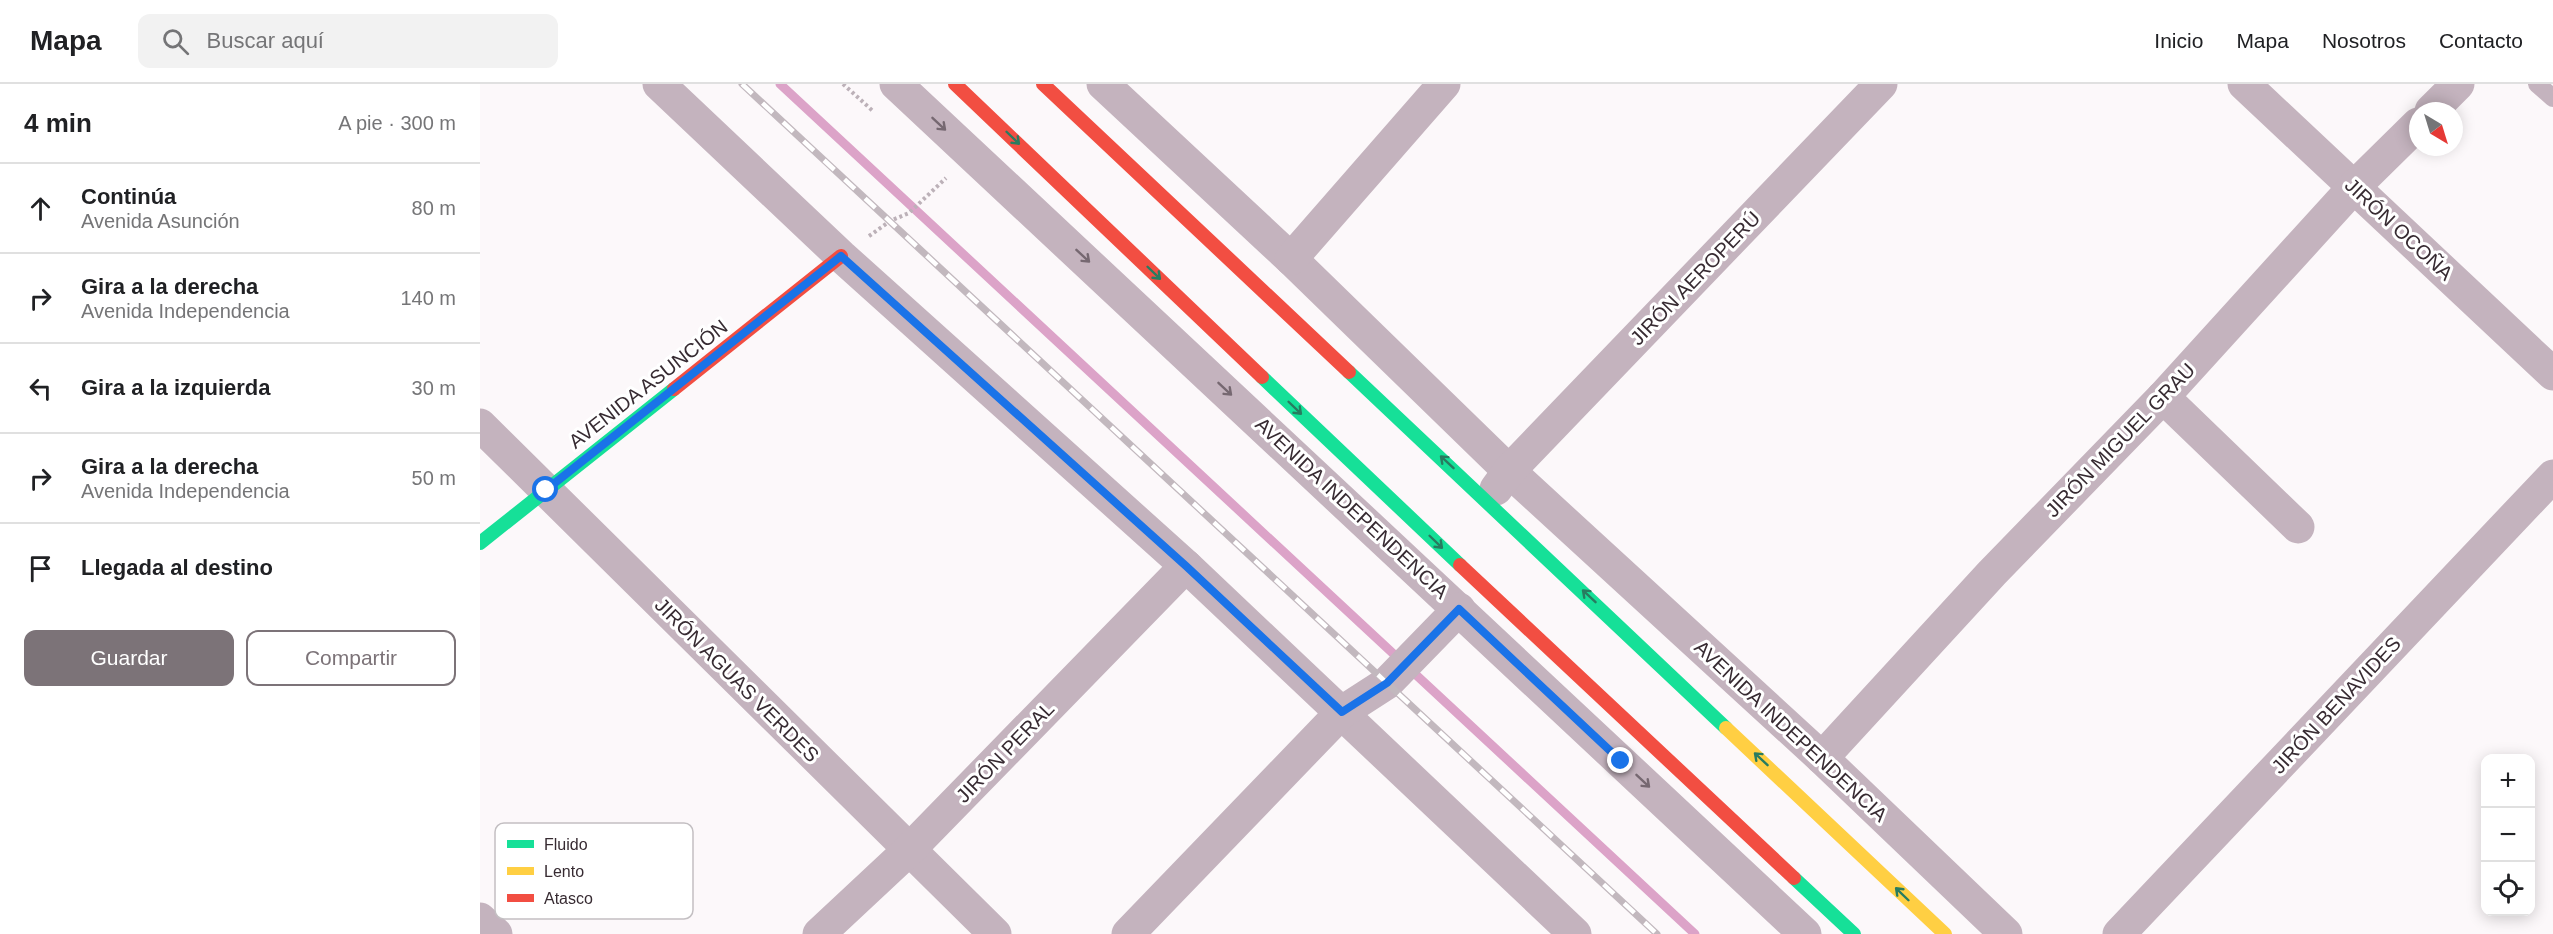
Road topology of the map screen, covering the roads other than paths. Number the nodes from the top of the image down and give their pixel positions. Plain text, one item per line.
1 (660, 84) edge
2 (897, 84) edge
3 (955, 84) edge
4 (1043, 84) edge
5 (1103, 84) edge
6 (1444, 84) edge
7 (1881, 84) edge
8 (2244, 84) edge
9 (2458, 84) edge
10 (2537, 84) edge
11 (2553, 98) edge
12 (2440, 102) edge
13 (2409, 133) edge
14 (2354, 187) junction
15 (841, 256) junction
16 (1291, 259) junction
17 (2553, 374) edge
18 (2163, 397) junction
19 (480, 425) edge
20 (1509, 471) junction
21 (2553, 476) edge
22 (546, 490) junction
23 (1488, 501) junction
24 (2298, 527) dead end
25 (480, 543) edge
26 (1186, 566) junction
27 (1641, 592) junction
28 (1459, 609) junction
29 (1618, 624) junction
30 (1342, 712) junction
31 (1822, 758) junction
32 (909, 850) junction
33 (480, 919) edge
34 (496, 934) edge
35 (819, 934) edge
36 (995, 934) edge
37 (1128, 934) edge
38 (1575, 934) edge
39 (1805, 934) edge
40 (1854, 934) edge
41 (1945, 934) edge
42 (2006, 934) edge
43 (2119, 934) edge

1 - 15 street
2 -> 28 street, AVENIDA INDEPENDENCIA
3 -> 40 main road, AVENIDA INDEPENDENCIA
23 -> 4 main road, AVENIDA INDEPENDENCIA
5 - 16 street, AVENIDA INDEPENDENCIA
6 - 16 street
7 - 20 street, JIRÓN AEROPERÚ
8 - 14 street, JIRÓN OCOÑA
9 - 12 street
10 - 11 lane
13 - 14 street, JIRÓN MIGUEL GRAU
14 - 17 street, JIRÓN OCOÑA
14 - 18 street, JIRÓN MIGUEL GRAU
15 - 22 main road, AVENIDA ASUNCIÓN
15 - 26 street
16 - 20 street, AVENIDA INDEPENDENCIA
18 - 24 street
18 - 31 street, JIRÓN MIGUEL GRAU
19 - 22 street, JIRÓN AGUAS VERDES
20 - 23 street, JIRÓN AEROPERÚ
20 - 27 street, AVENIDA INDEPENDENCIA
21 - 43 street, JIRÓN BENAVIDES
22 - 25 main road, AVENIDA ASUNCIÓN
22 - 32 street, JIRÓN AGUAS VERDES
29 -> 23 main road, AVENIDA INDEPENDENCIA
26 - 30 street
26 - 32 street, JIRÓN PERAL
27 - 29 lane
27 - 31 street, AVENIDA INDEPENDENCIA
28 - 30 street
28 -> 39 street, AVENIDA INDEPENDENCIA
41 -> 29 main road, AVENIDA INDEPENDENCIA
30 - 37 street
30 - 38 street
31 - 42 street, AVENIDA INDEPENDENCIA
32 - 35 street, JIRÓN PERAL
32 - 36 street, JIRÓN AGUAS VERDES
33 - 34 street

